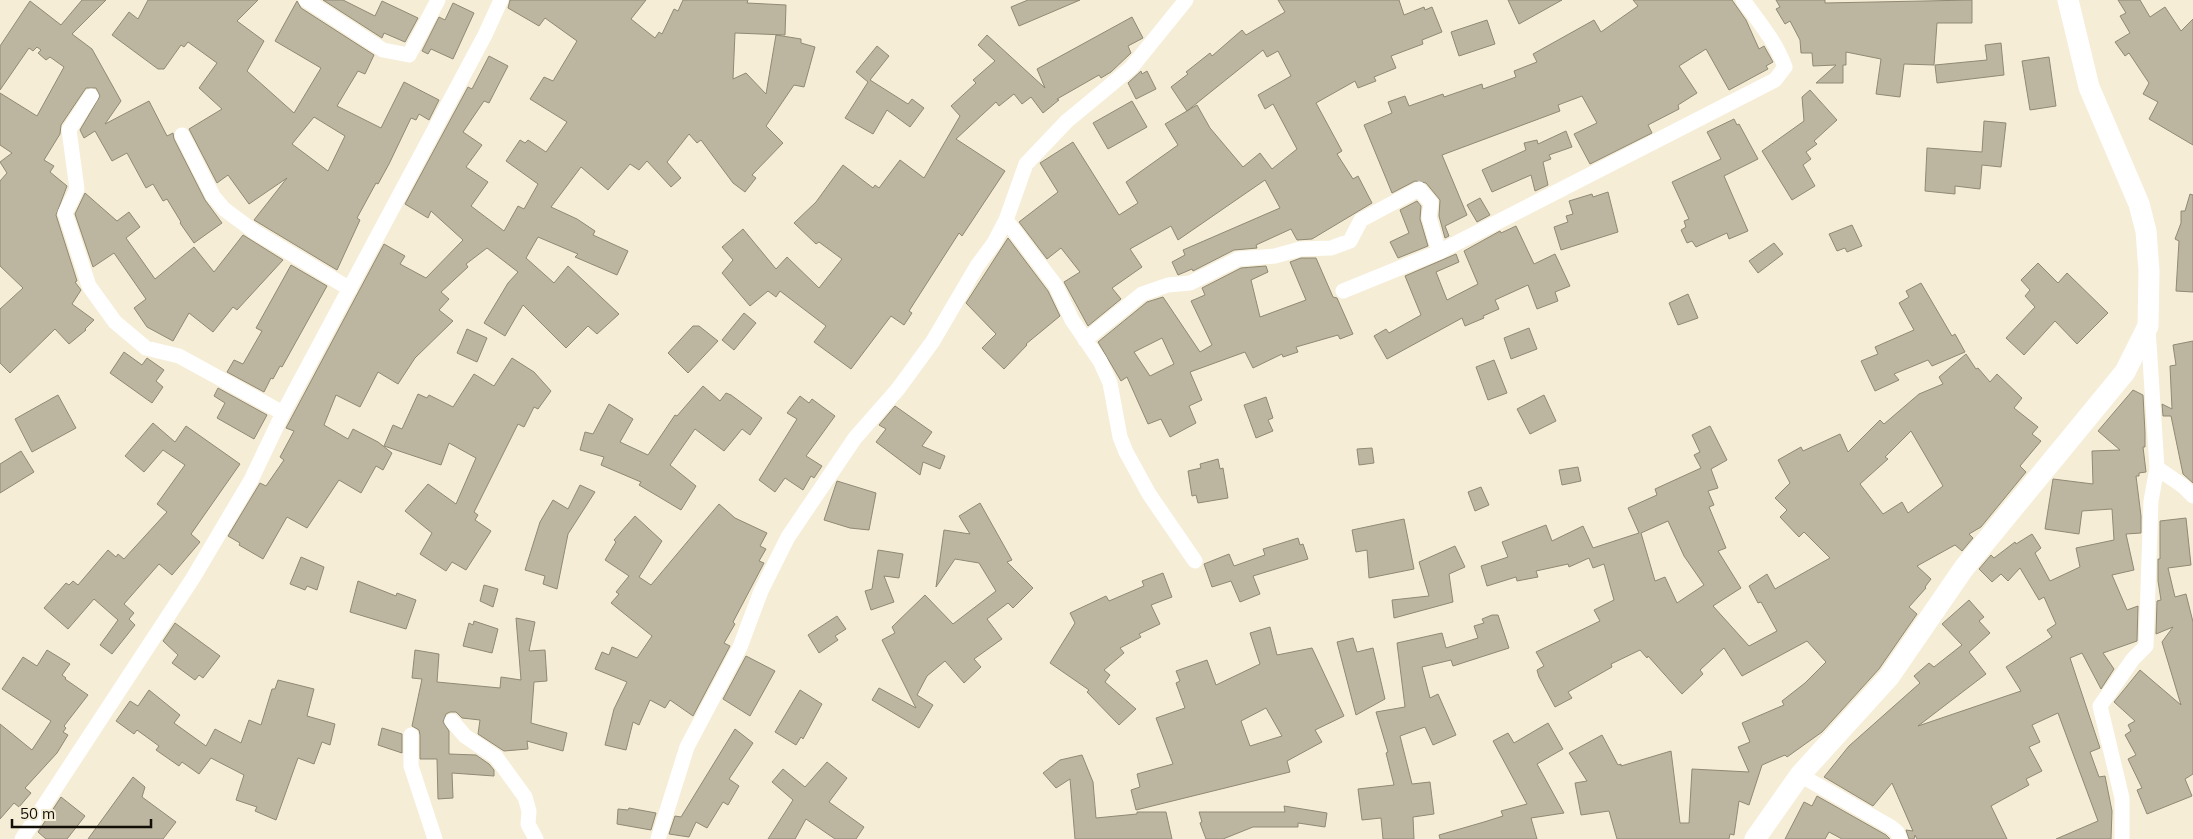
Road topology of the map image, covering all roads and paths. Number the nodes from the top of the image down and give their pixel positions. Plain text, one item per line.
1 (306, 0) edge
2 (438, 0) edge
3 (501, 0) edge
4 (1186, 0) edge
5 (1743, 0) edge
6 (2068, 0) edge
7 (90, 96) dead end
8 (182, 135) dead end
9 (1006, 220) junction
10 (1439, 252) junction
11 (350, 289) junction
12 (1343, 291) dead end
13 (2148, 326) junction
14 (1084, 340) junction
15 (283, 413) junction
16 (2157, 468) junction
17 (2193, 496) edge
18 (1195, 561) dead end
19 (452, 721) dead end
20 (411, 735) dead end
21 (1800, 775) junction
22 (22, 839) edge
23 (435, 839) edge
24 (536, 839) edge
25 (658, 839) edge
26 (1755, 839) edge
27 (1900, 839) edge
28 (2122, 839) edge

1 - 2 street
3 - 11 street
4 - 9 street
5 - 10 street
6 - 13 main road
7 - 15 street
8 - 11 street
9 - 14 street
9 - 25 street
10 - 12 street
10 - 14 street
11 - 15 street
13 - 16 street
13 - 21 main road
14 - 18 street
15 - 22 street
16 - 17 street
16 - 28 street
19 - 24 street
20 - 23 street
21 - 26 main road
21 - 27 street

